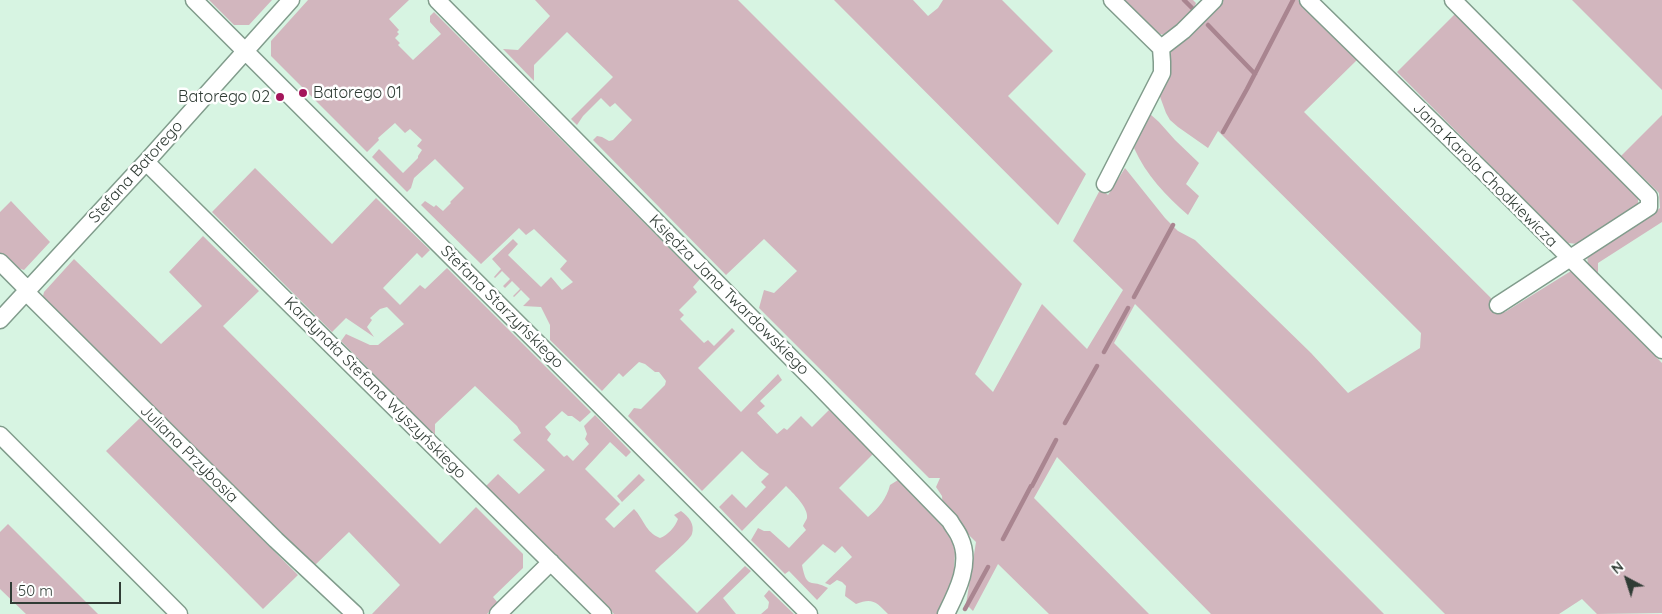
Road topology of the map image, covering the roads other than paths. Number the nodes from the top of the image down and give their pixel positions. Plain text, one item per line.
1 (194, 0) edge
2 (291, 0) edge
3 (437, 0) edge
4 (1112, 0) edge
5 (1214, 0) edge
6 (1308, 0) edge
7 (1453, 0) edge
8 (1161, 48) junction
9 (245, 51) junction
10 (146, 162) junction
11 (1105, 184) dead end
12 (1571, 259) junction
13 (0, 262) edge
14 (27, 291) junction
15 (1498, 305) dead end
16 (0, 320) edge
17 (1662, 350) edge
18 (0, 435) edge
19 (551, 562) junction
20 (179, 614) edge
21 (355, 614) edge
22 (498, 614) edge
23 (603, 614) edge
24 (809, 614) edge
25 (947, 614) edge

1 - 9 street, Stefana Starzyńskiego
2 - 9 street, Stefana Batorego
3 - 25 street, Księdza Jana Twardowskiego
4 - 8 street
5 - 8 street
6 - 12 street, Jana Karola Chodkiewicza
7 - 12 street
8 - 11 street
9 - 10 street, Stefana Batorego
9 - 24 street, Stefana Starzyńskiego
10 - 14 street, Stefana Batorego
10 - 19 street, Kardynała Stefana Wyszyńskiego
12 - 15 street
12 - 17 street, Jana Karola Chodkiewicza
13 - 14 street, Juliana Przybosia
14 - 16 street, Stefana Batorego
14 - 21 street, Juliana Przybosia
18 - 20 street
19 - 22 street
19 - 23 street, Kardynała Stefana Wyszyńskiego

